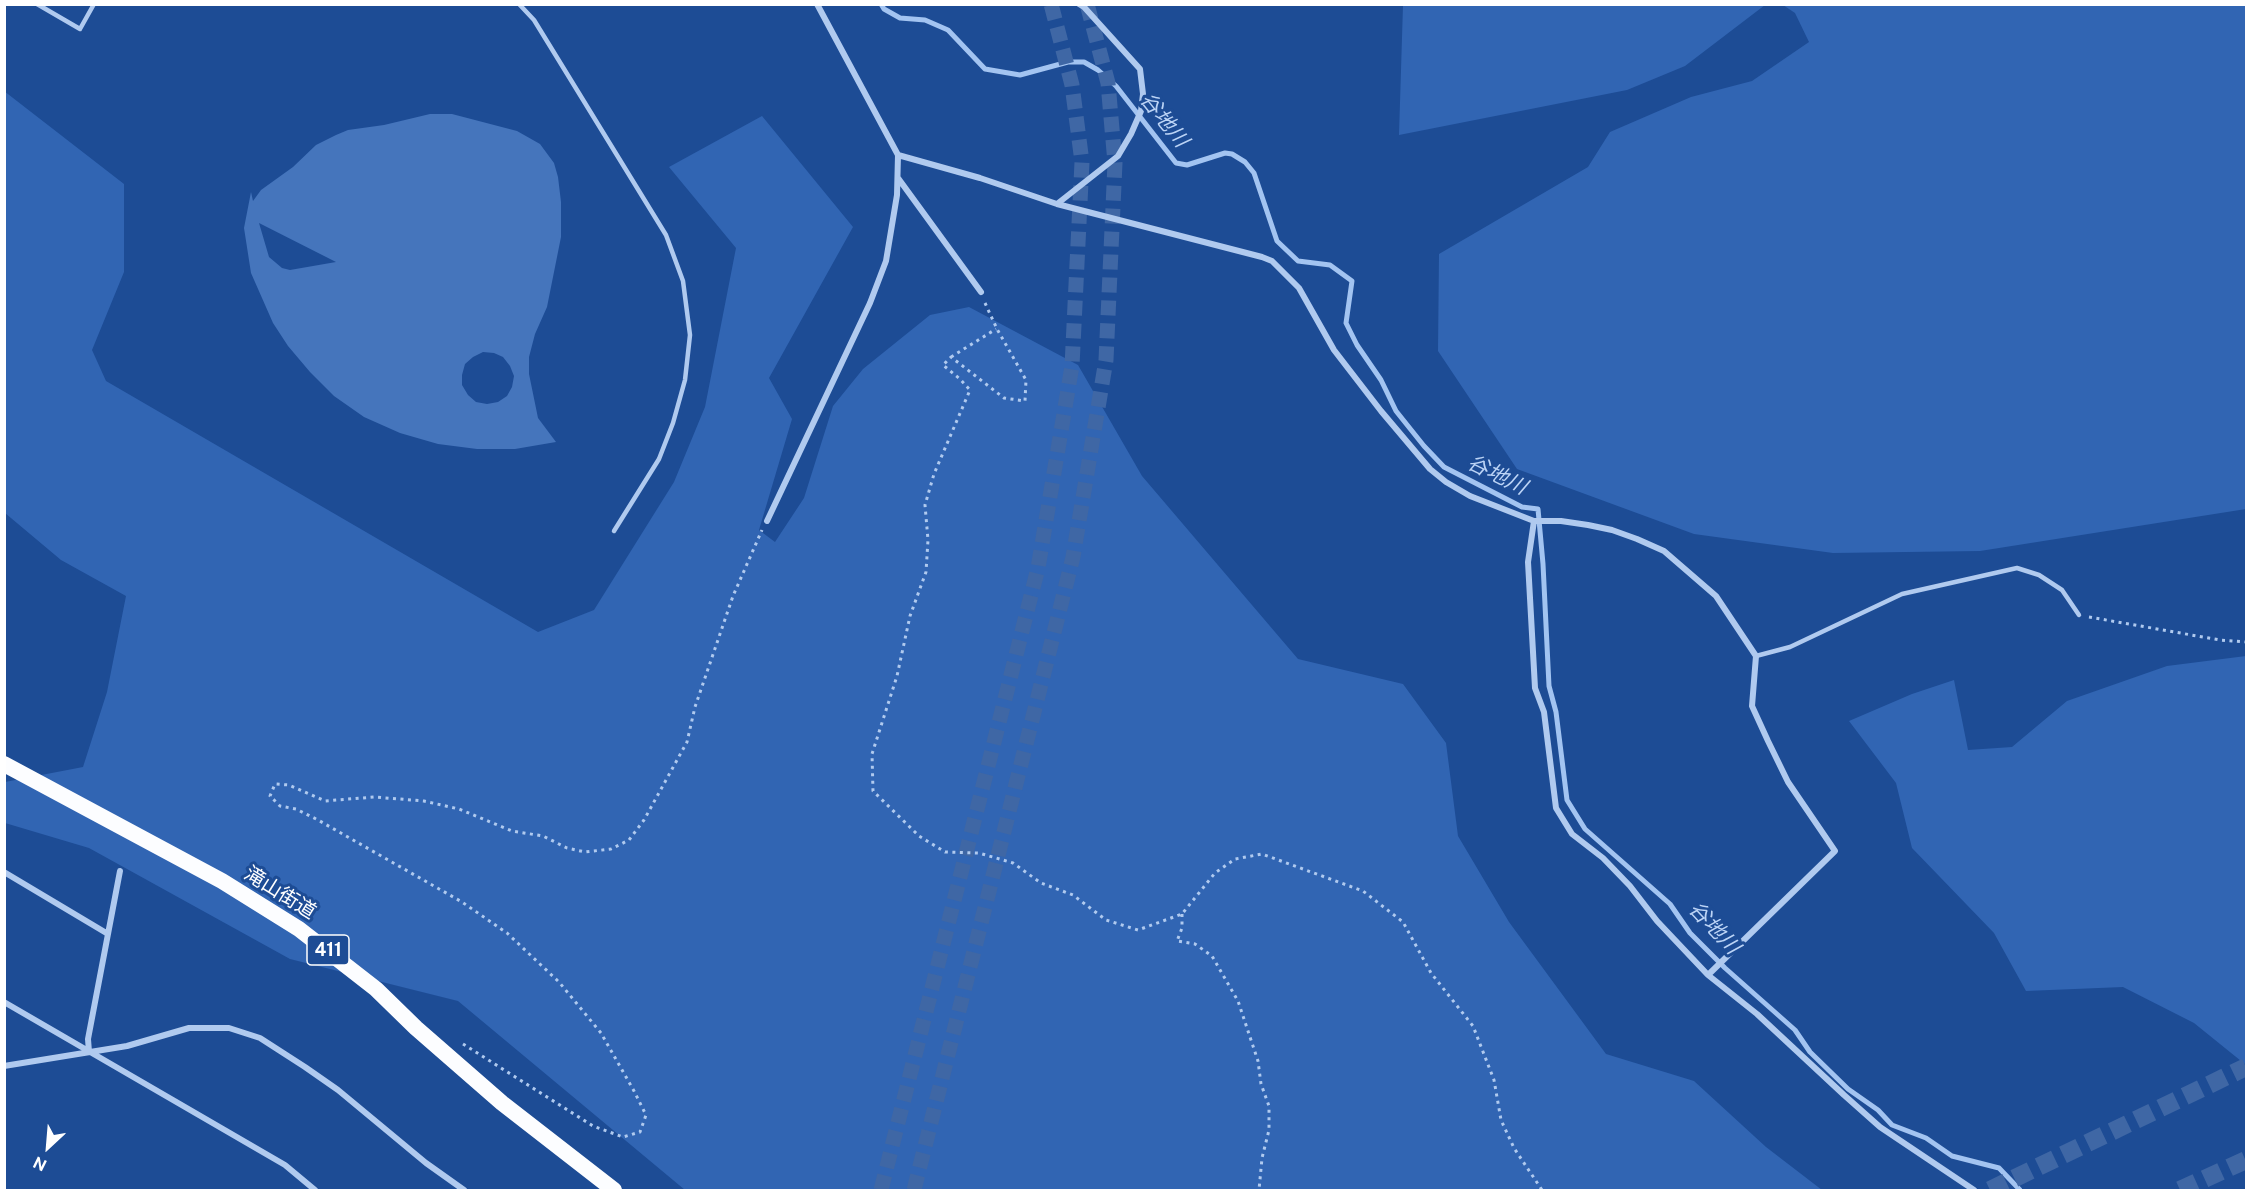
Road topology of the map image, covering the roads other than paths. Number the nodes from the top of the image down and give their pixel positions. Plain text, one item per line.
1 (37, 4) edge
2 (94, 4) edge
3 (519, 4) edge
4 (817, 4) edge
5 (1079, 4) edge
6 (898, 155) junction
7 (897, 177) junction
8 (1057, 204) junction
9 (981, 292) road end
10 (766, 521) road end
11 (1534, 521) junction
12 (614, 531) dead end
13 (2079, 615) road end
14 (1756, 656) junction
15 (4, 764) edge
16 (120, 871) dead end
17 (4, 872) edge
18 (108, 934) junction
19 (1708, 975) junction
20 (4, 1002) edge
21 (89, 1052) junction
22 (4, 1066) edge
23 (610, 1189) edge
24 (315, 1191) edge
25 (464, 1191) edge
26 (1974, 1191) edge

1 - 2 lane
3 - 12 lane
4 - 6 street
5 - 8 street
6 - 7 street
6 - 8 street
7 - 9 street
7 - 10 street
8 - 11 street
11 - 14 street
11 - 19 street
13 - 14 lane
14 - 19 street
15 - 23 highway, 滝山街道 / 411
16 - 18 street
17 - 18 street
18 - 21 street
19 - 26 street
20 - 21 street
21 - 22 street
21 - 24 street
21 - 25 street

